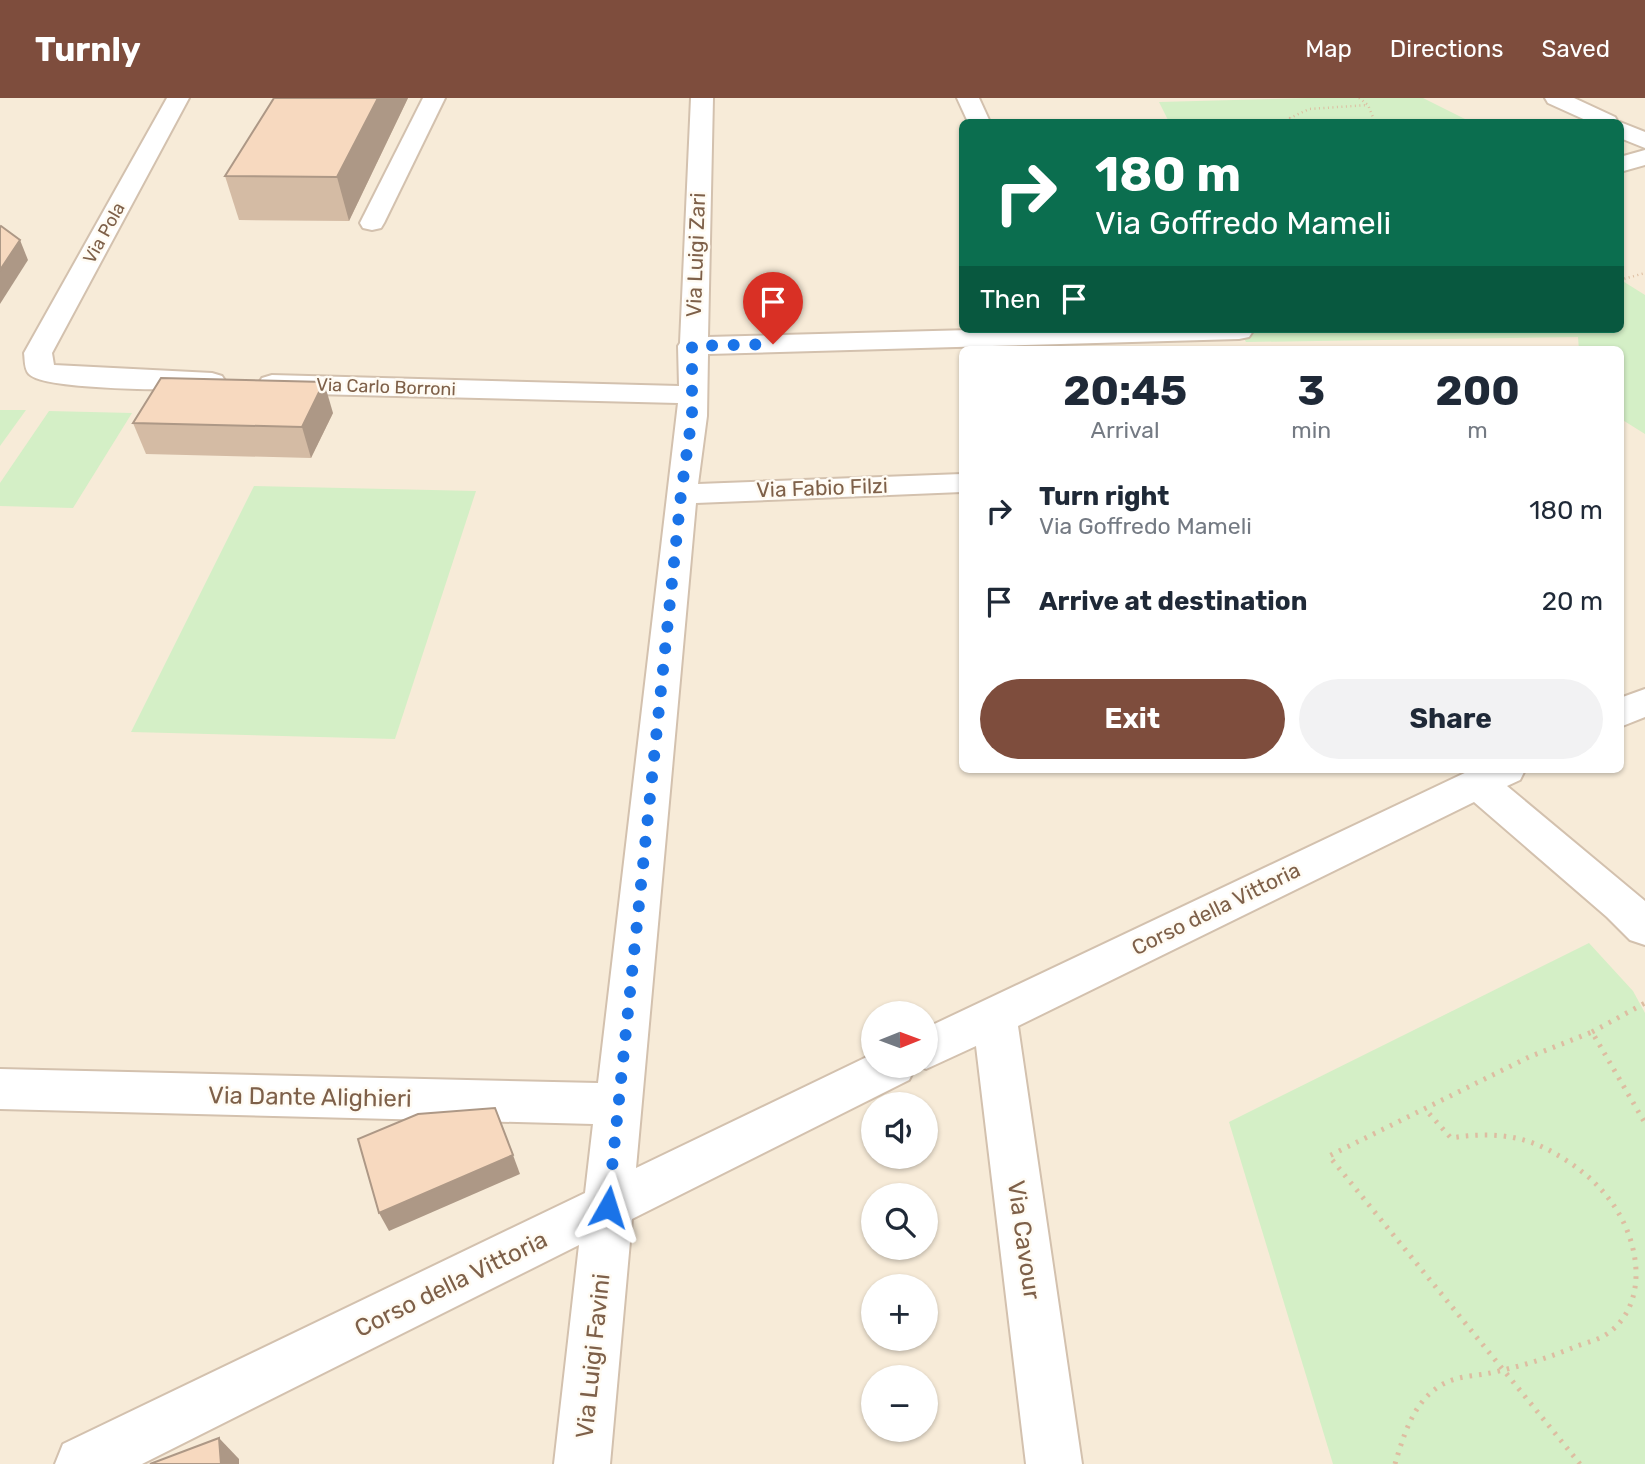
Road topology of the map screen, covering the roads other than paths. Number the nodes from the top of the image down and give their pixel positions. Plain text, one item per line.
1 (178, 98) edge
2 (434, 98) edge
3 (702, 98) edge
4 (968, 98) edge
5 (1556, 98) edge
6 (978, 119) edge
7 (1601, 119) edge
8 (1624, 131) edge
9 (1645, 141) edge
10 (1645, 158) edge
11 (1624, 164) edge
12 (372, 223) dead end
13 (1041, 333) edge
14 (692, 346) junction
15 (40, 370) joint
16 (692, 395) junction
17 (959, 483) edge
18 (681, 494) junction
19 (1645, 702) edge
20 (1624, 712) edge
21 (1492, 777) edge
22 (1637, 910) edge
23 (994, 1016) junction
24 (938, 1043) edge
25 (869, 1078) edge
26 (0, 1089) edge
27 (620, 1104) junction
28 (608, 1207) junction
29 (83, 1464) edge
30 (582, 1464) edge
31 (1054, 1464) edge

1 - 15 street, Via Pola
2 - 12 street
3 - 14 street, Via Luigi Zari
4 - 6 street
5 - 7 street
8 - 9 street
10 - 11 street
13 - 14 street
14 - 16 street, Via Luigi Zari
15 - 16 street, Via Carlo Borroni
16 - 18 street, Via Luigi Zari
17 - 18 street, Via Fabio Filzi
18 - 27 street, Via Luigi Zari
19 - 20 street
21 - 22 street
21 - 23 street, Corso della Vittoria
23 - 24 street, Corso della Vittoria
23 - 31 street, Via Cavour
25 - 28 street, Corso della Vittoria
26 - 27 street, Via Dante Alighieri
27 - 28 street, Via Luigi Zari
28 - 29 street, Corso della Vittoria
28 - 30 street, Via Luigi Favini

